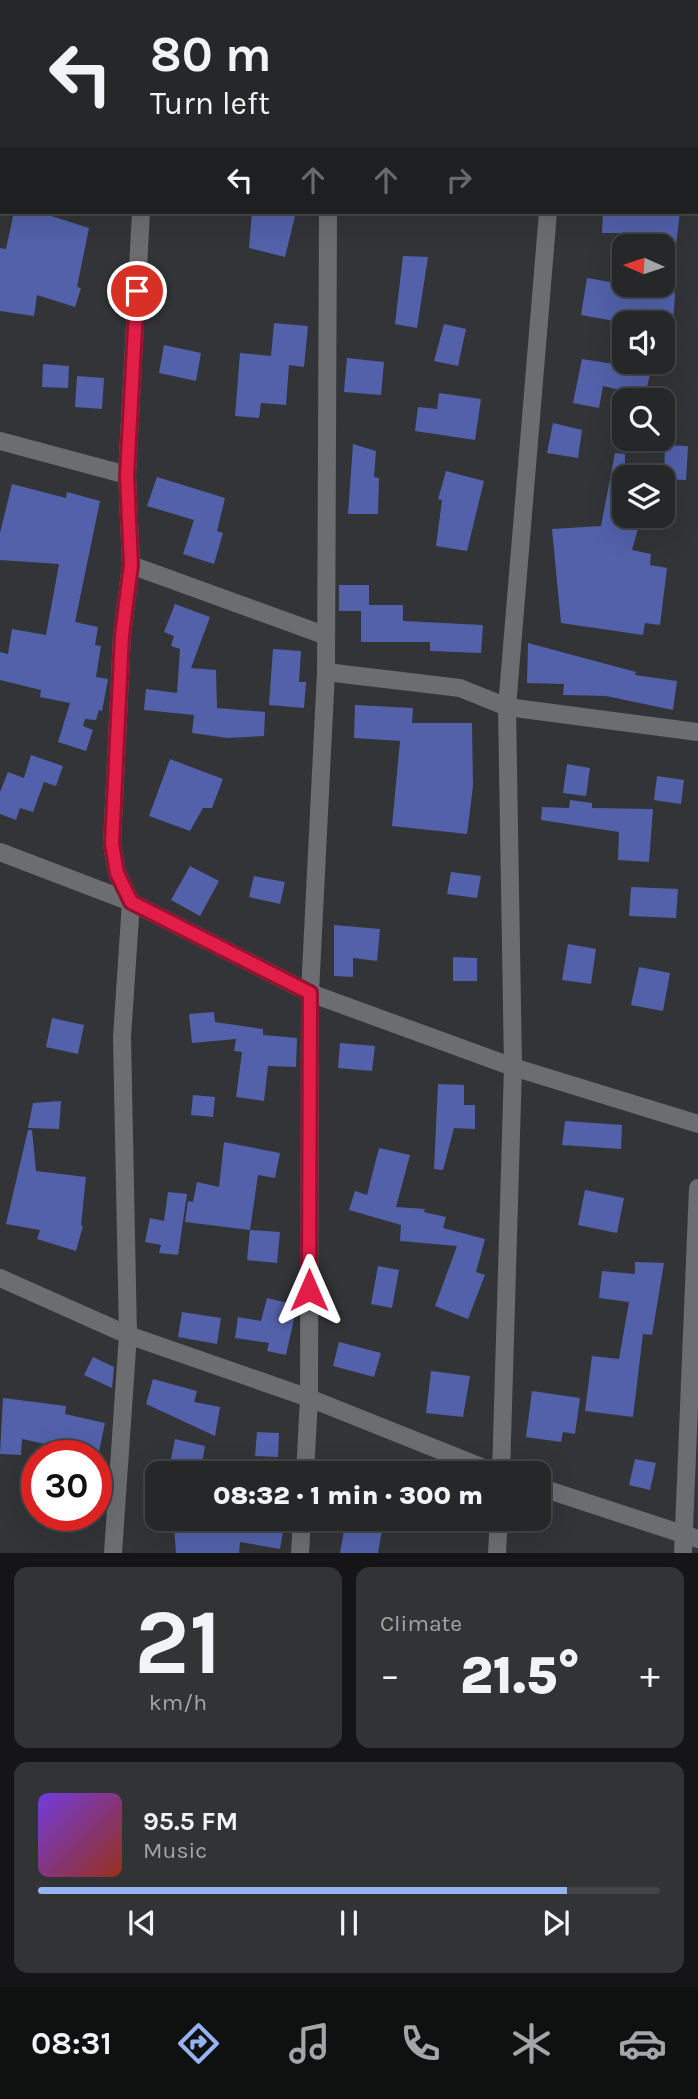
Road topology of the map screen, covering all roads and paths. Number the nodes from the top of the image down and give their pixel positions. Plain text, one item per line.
1 (141, 214) edge
2 (328, 214) edge
3 (548, 214) edge
4 (0, 441) edge
5 (127, 475) junction
6 (131, 565) junction
7 (324, 635) junction
8 (326, 672) junction
9 (507, 708) junction
10 (698, 732) edge
11 (0, 852) edge
12 (131, 902) junction
13 (310, 993) junction
14 (513, 1067) junction
15 (698, 1124) edge
16 (698, 1188) edge
17 (0, 1278) edge
18 (128, 1335) junction
19 (309, 1398) junction
20 (306, 1461) edge
21 (467, 1461) edge
22 (500, 1461) edge
23 (551, 1491) edge
24 (301, 1531) edge
25 (498, 1531) edge
26 (691, 1536) edge
27 (113, 1553) edge
28 (300, 1553) edge
29 (497, 1553) edge
30 (683, 1553) edge

1 - 5 street
2 - 7 street
3 - 9 street
4 - 5 street
5 - 6 street
6 - 7 street
6 - 12 street
7 - 8 street
8 - 9 street
8 - 13 street
9 - 10 street
9 - 14 street
11 - 12 street
12 - 13 street
12 - 18 street
13 - 14 street
13 - 19 street
14 - 15 street
14 - 22 street
16 - 26 street
17 - 18 street
18 - 19 street
18 - 27 street
19 - 20 street
19 - 21 street
23 - 26 street
24 - 28 street
25 - 29 street
26 - 30 street

